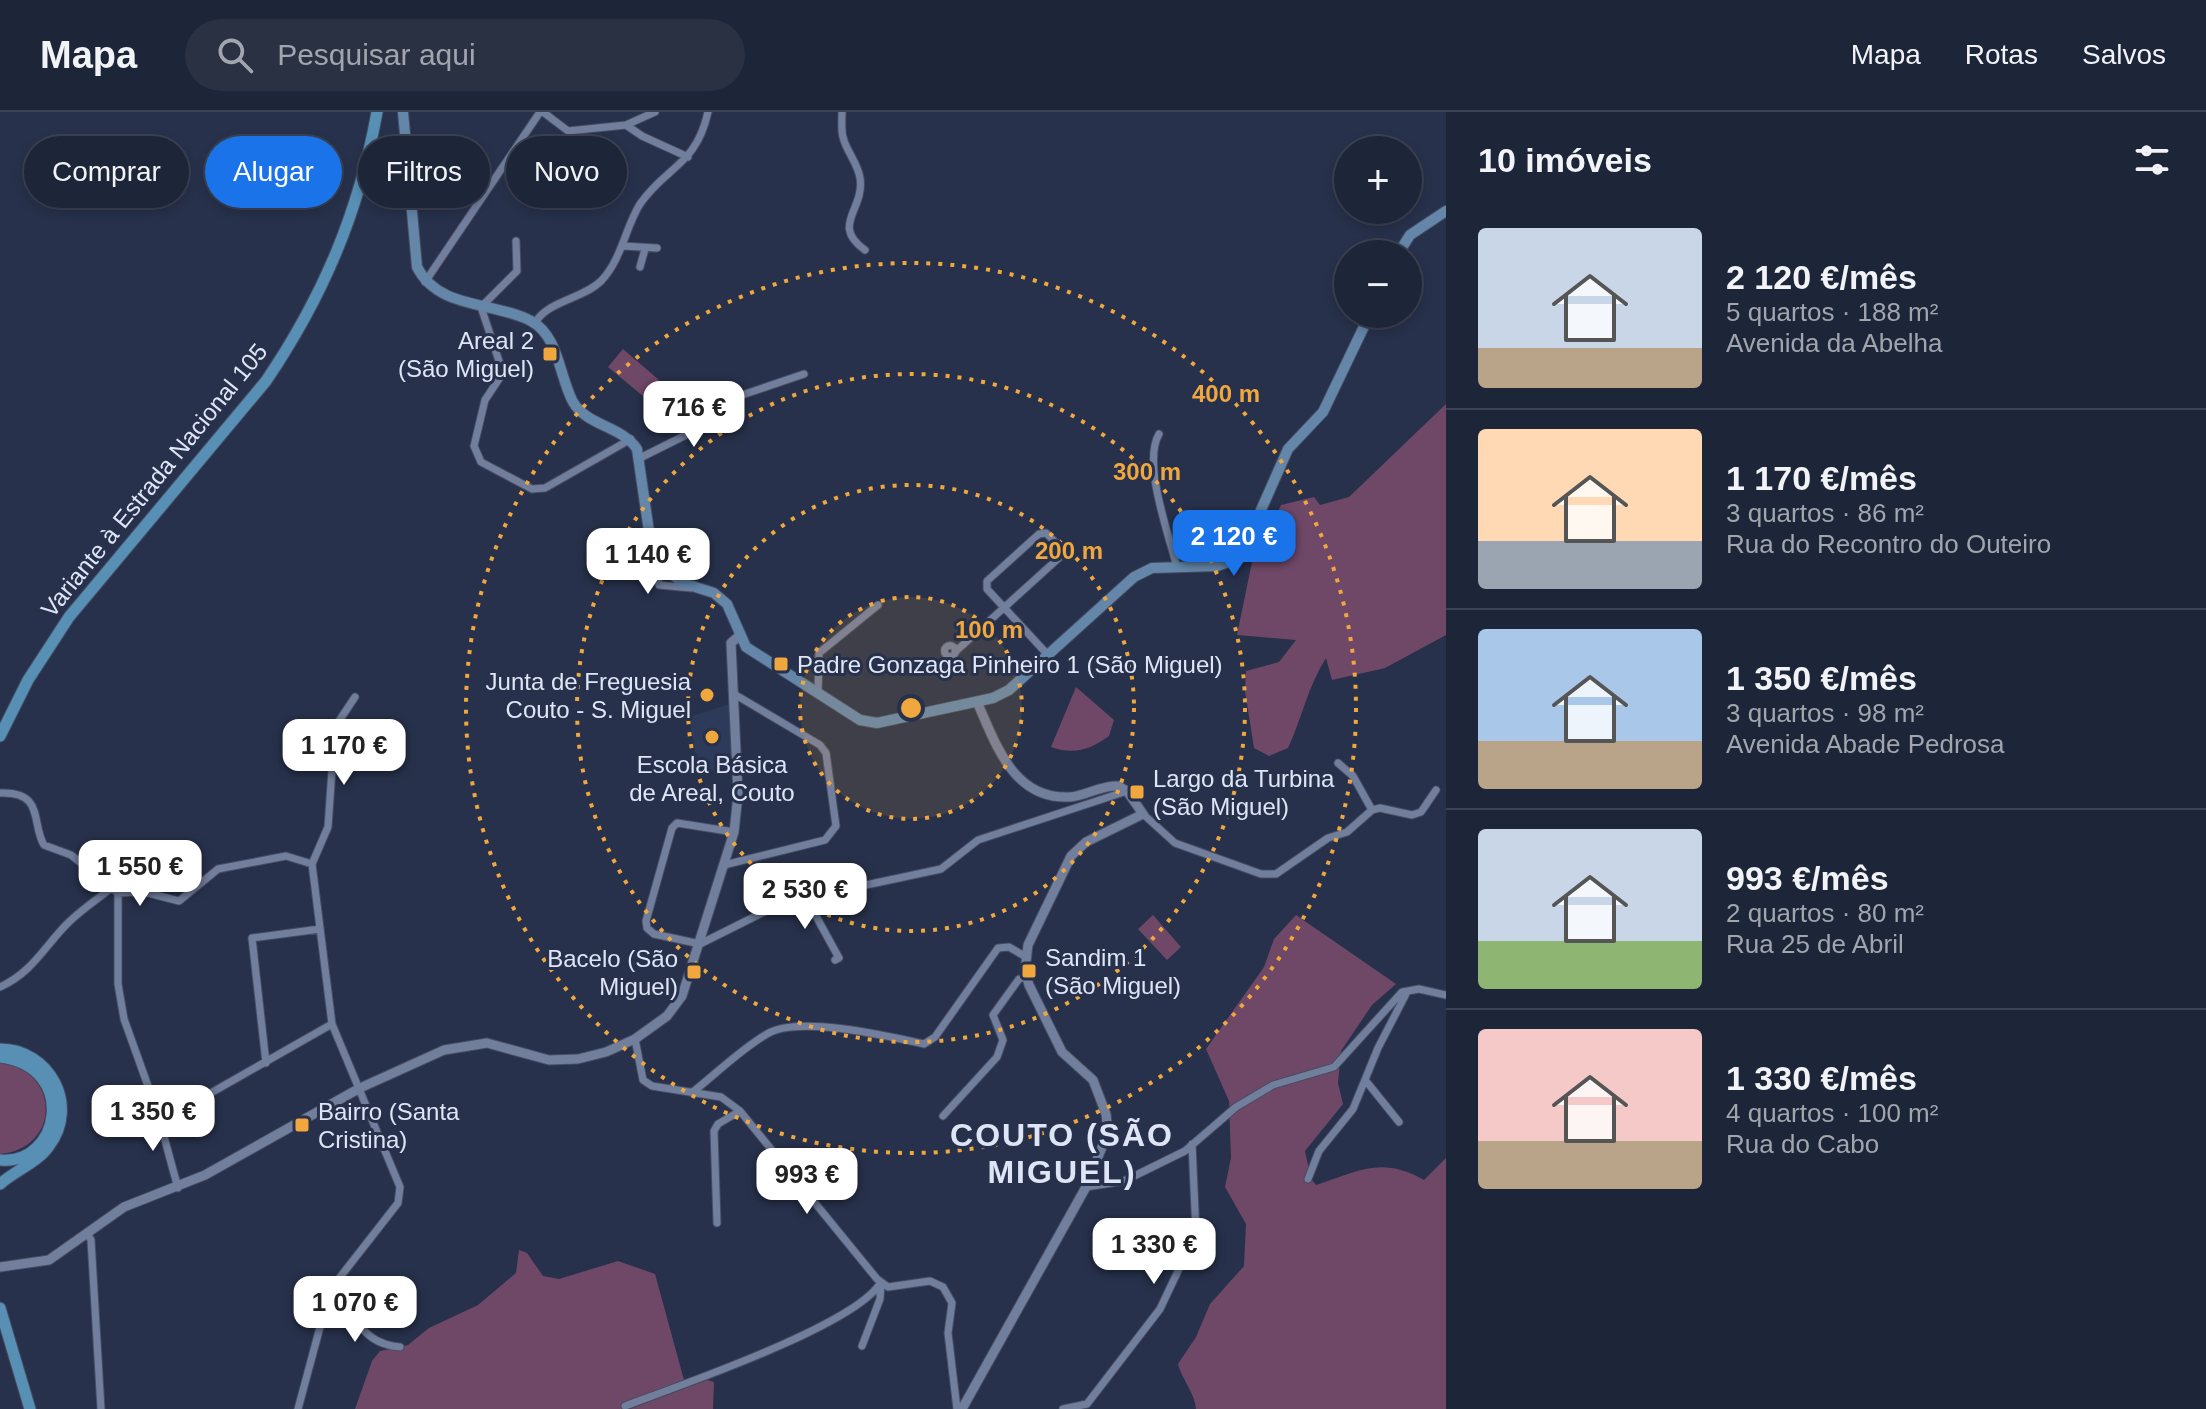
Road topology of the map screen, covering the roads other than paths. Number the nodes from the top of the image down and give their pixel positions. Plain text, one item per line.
1 (377, 112) edge
2 (403, 112) edge
3 (542, 112) edge
4 (655, 112) edge
5 (708, 112) edge
6 (842, 112) edge
7 (626, 125) junction
8 (688, 157) junction
9 (1446, 211) edge
10 (1407, 240) edge
11 (516, 241) dead end
12 (623, 246) junction
13 (657, 248) dead end
14 (645, 249) junction
15 (865, 250) dead end
16 (640, 267) dead end
17 (425, 282) junction
18 (481, 307) junction
19 (535, 323) junction
20 (1363, 328) edge
21 (804, 374) dead end
22 (673, 396) dead end
23 (720, 406) junction
24 (1159, 434) dead end
25 (631, 439) junction
26 (640, 458) junction
27 (651, 545) junction
28 (1177, 567) junction
29 (697, 588) junction
30 (878, 605) dead end
31 (1005, 609) junction
32 (739, 636) junction
33 (746, 647) junction
34 (955, 652) dead end
35 (1048, 655) junction
36 (731, 663) junction
37 (818, 693) junction
38 (734, 694) junction
39 (355, 697) dead end
40 (977, 702) junction
41 (0, 736) edge
42 (1338, 763) dead end
43 (1436, 790) dead end
44 (1127, 791) junction
45 (0, 793) edge
46 (1372, 810) junction
47 (1143, 814) junction
48 (734, 832) junction
49 (312, 864) junction
50 (724, 865) junction
51 (114, 891) junction
52 (806, 898) junction
53 (320, 929) junction
54 (700, 944) junction
55 (1026, 957) junction
56 (835, 960) dead end
57 (1026, 977) junction
58 (0, 987) edge
59 (1408, 990) junction
60 (1446, 995) edge
61 (332, 1024) junction
62 (635, 1039) junction
63 (0, 1049) edge
64 (0, 1057) edge
65 (266, 1063) junction
66 (1366, 1081) junction
67 (360, 1088) junction
68 (694, 1091) junction
69 (157, 1111) junction
70 (740, 1111) junction
71 (943, 1116) dead end
72 (1399, 1122) dead end
73 (1192, 1144) junction
74 (0, 1160) edge
75 (1308, 1179) dead end
76 (0, 1184) edge
77 (1086, 1187) junction
78 (178, 1188) junction
79 (717, 1223) dead end
80 (87, 1233) junction
81 (0, 1267) edge
82 (881, 1282) junction
83 (300, 1292) dead end
84 (326, 1302) junction
85 (0, 1308) edge
86 (0, 1330) edge
87 (862, 1346) dead end
88 (400, 1347) dead end
89 (625, 1406) dead end
90 (1088, 1406) edge
91 (30, 1409) edge
92 (101, 1409) edge
93 (298, 1409) edge
94 (960, 1409) edge
95 (1063, 1409) edge

1 - 41 main road, Variante à Estrada Nacional 105
2 - 17 main road
3 - 7 street
3 - 17 street
4 - 7 street
5 - 8 street
6 - 15 street
7 - 8 street
8 - 12 street
9 - 10 main road
11 - 18 street
12 - 14 street
12 - 19 street
13 - 14 street
14 - 16 street
17 - 18 main road
18 - 19 main road
18 - 25 street
19 - 25 main road
20 - 28 main road
21 - 23 street
22 - 23 street
23 - 26 street
24 - 28 street
25 - 26 main road
26 - 27 main road
27 - 29 main road
27 - 29 street
28 - 35 main road
29 - 32 main road
30 - 37 street
31 - 31 street
31 - 34 street
31 - 35 street
32 - 33 main road
32 - 36 street
33 - 36 street
33 - 37 main road
35 - 40 main road
36 - 38 street
37 - 40 main road
38 - 48 street
38 - 50 street
39 - 49 street
40 - 44 street
42 - 46 street
43 - 46 street
44 - 47 street
44 - 52 street
45 - 51 street
46 - 47 street
47 - 55 street
48 - 50 street
48 - 54 street
49 - 51 street
49 - 53 street
50 - 54 street
51 - 58 street
51 - 69 street
52 - 54 street
52 - 56 street
53 - 61 street
53 - 65 street
54 - 62 street
55 - 57 street
55 - 68 street
57 - 71 street
57 - 77 street
59 - 60 street
59 - 66 street
59 - 73 street
61 - 65 street
61 - 67 street
62 - 67 street
62 - 68 street
63 - 76 main road
64 - 74 main road
65 - 69 street
66 - 72 street
66 - 75 street
67 - 78 street
67 - 84 street
68 - 70 street
69 - 78 street
70 - 79 street
70 - 82 street
73 - 77 street
73 - 90 street
77 - 94 street
78 - 80 street
80 - 81 street
80 - 92 street
82 - 87 street
82 - 89 street
82 - 94 street
83 - 84 street
84 - 88 street
84 - 93 street
85 - 91 main road
86 - 91 main road
90 - 95 street

